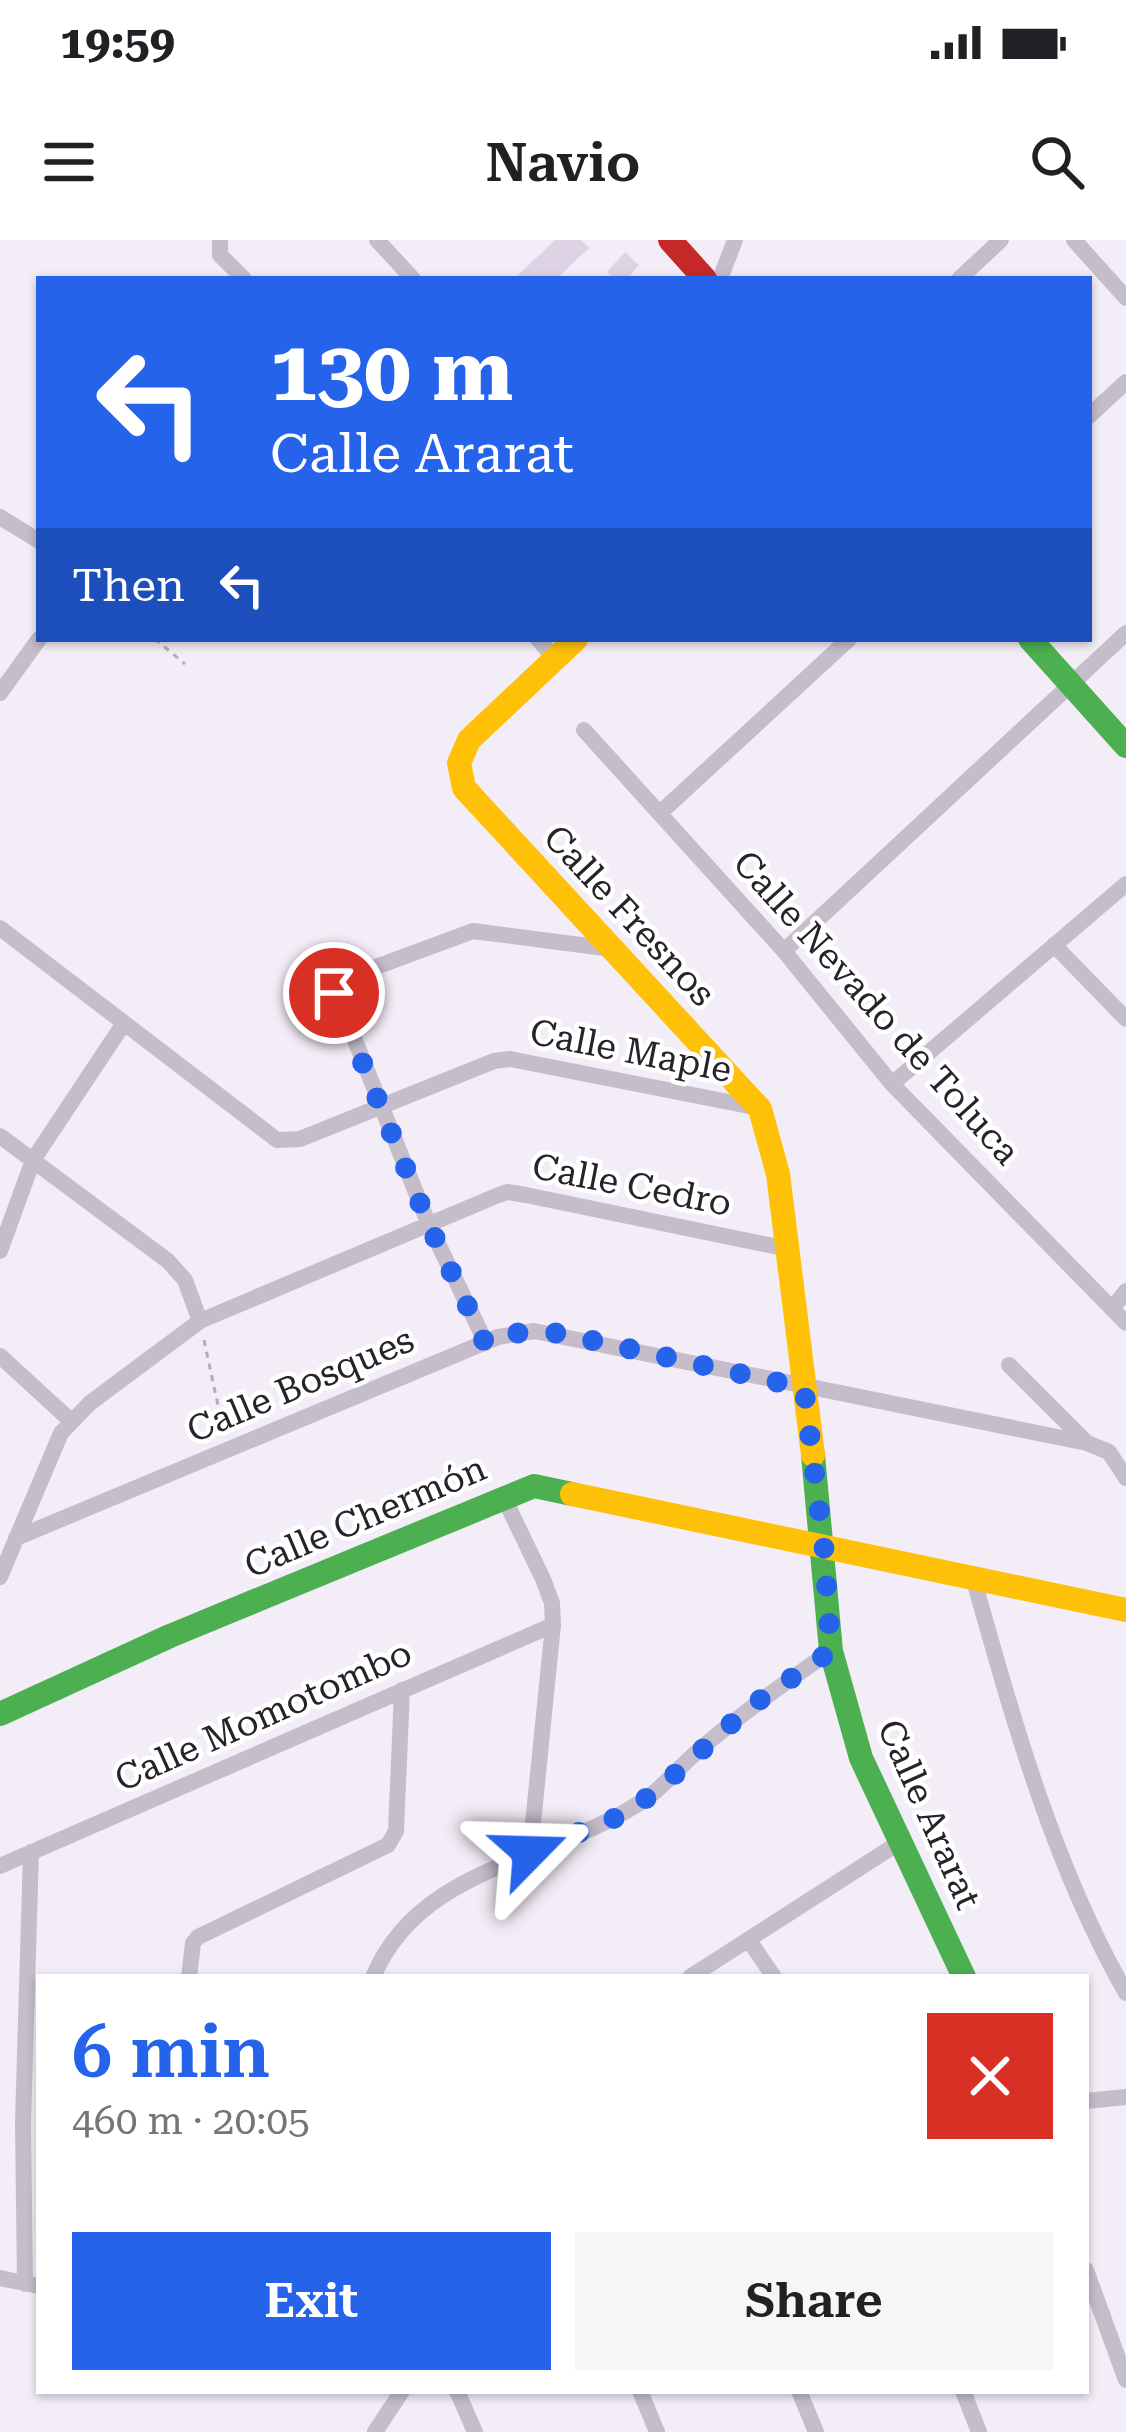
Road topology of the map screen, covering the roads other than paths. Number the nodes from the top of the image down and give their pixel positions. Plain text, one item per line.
1 (220, 240) edge
2 (377, 240) edge
3 (670, 240) edge
4 (736, 240) edge
5 (1001, 240) edge
6 (1074, 240) edge
7 (241, 276) edge
8 (410, 276) edge
9 (703, 276) edge
10 (721, 276) edge
11 (962, 276) edge
12 (1126, 298) edge
13 (1126, 382) edge
14 (1092, 413) edge
15 (0, 517) edge
16 (36, 539) edge
17 (1126, 633) edge
18 (37, 642) edge
19 (846, 642) edge
20 (1033, 642) edge
21 (547, 649) edge
22 (1070, 684) junction
23 (0, 693) edge
24 (584, 730) dead end
25 (1126, 746) edge
26 (660, 813) junction
27 (1126, 884) edge
28 (0, 928) edge
29 (1054, 945) junction
30 (613, 949) junction
31 (784, 951) junction
32 (1126, 1019) edge
33 (124, 1023) junction
34 (892, 1084) junction
35 (380, 1106) junction
36 (760, 1109) junction
37 (0, 1136) edge
38 (33, 1160) junction
39 (429, 1225) junction
40 (788, 1249) junction
41 (0, 1251) edge
42 (1126, 1291) edge
43 (1112, 1309) junction
44 (200, 1321) junction
45 (1126, 1323) edge
46 (485, 1343) junction
47 (0, 1355) edge
48 (1009, 1365) dead end
49 (804, 1388) junction
50 (70, 1420) junction
51 (1087, 1443) junction
52 (1126, 1478) edge
53 (503, 1496) junction
54 (16, 1538) junction
55 (824, 1548) junction
56 (0, 1577) edge
57 (973, 1577) junction
58 (1126, 1610) edge
59 (553, 1625) junction
60 (831, 1651) junction
61 (402, 1690) junction
62 (0, 1714) edge
63 (900, 1842) junction
64 (32, 1852) junction
65 (530, 1852) junction
66 (0, 1866) edge
67 (750, 1942) junction
68 (189, 1974) edge
69 (375, 1974) edge
70 (695, 1974) edge
71 (772, 1974) edge
72 (963, 1974) edge
73 (1126, 1993) edge
74 (1126, 2097) edge
75 (1089, 2101) edge
76 (0, 2278) edge
77 (1089, 2278) edge
78 (32, 2285) edge
79 (1126, 2380) edge
80 (400, 2394) edge
81 (459, 2394) edge
82 (641, 2394) edge
83 (800, 2394) edge
84 (964, 2394) edge
85 (375, 2432) edge
86 (475, 2432) edge
87 (657, 2432) edge
88 (816, 2432) edge
89 (979, 2432) edge

1 - 7 street
2 - 8 street
3 - 9 street
4 - 10 street
5 - 11 street
6 - 12 street
13 - 14 street
15 - 16 street
17 - 22 street
18 - 23 street
19 - 26 street
20 - 22 street
21 - 30 street, Calle Fresnos
22 - 25 street
22 - 31 street
24 - 26 street, Calle Nevado de Toluca
26 - 31 street, Calle Nevado de Toluca
27 - 29 street
28 - 33 street
29 - 32 street
29 - 34 street
30 - 35 street
30 - 36 street, Calle Fresnos
31 - 34 street, Calle Nevado de Toluca
33 - 35 street, Calle Maple
33 - 38 street
34 - 43 street, Calle Nevado de Toluca
35 - 36 street, Calle Maple
35 - 39 street
36 - 40 street, Calle Ararat
37 - 38 street
38 - 41 street
38 - 44 street
39 - 40 street, Calle Cedro
39 - 44 street, Calle Cedro
39 - 46 street
40 - 49 street, Calle Ararat
42 - 43 street
43 - 45 street, Calle Nevado de Toluca
44 - 50 street, Calle Cedro
46 - 49 street, Calle Bosques
46 - 54 street, Calle Bosques
47 - 50 street
48 - 51 street
49 - 51 street, Calle Bosques
49 - 55 street, Calle Ararat
50 - 54 street
51 - 52 street, Calle Bosques
53 - 55 street, Calle Chermón
53 - 59 street
53 - 62 street, Calle Chermón
54 - 56 street
55 - 57 street, Calle Chermón
55 - 60 street, Calle Ararat
57 - 58 street, Calle Chermón
57 - 73 street
59 - 61 street, Calle Momotombo
59 - 65 street
60 - 63 street, Calle Ararat
60 - 65 street
61 - 64 street, Calle Momotombo
61 - 68 street
63 - 67 street
63 - 72 street, Calle Ararat
64 - 66 street, Calle Momotombo
64 - 78 street
65 - 69 street
67 - 70 street
67 - 71 street
74 - 75 street
76 - 78 street
77 - 79 street
80 - 85 street
81 - 86 street
82 - 87 street
83 - 88 street
84 - 89 street

